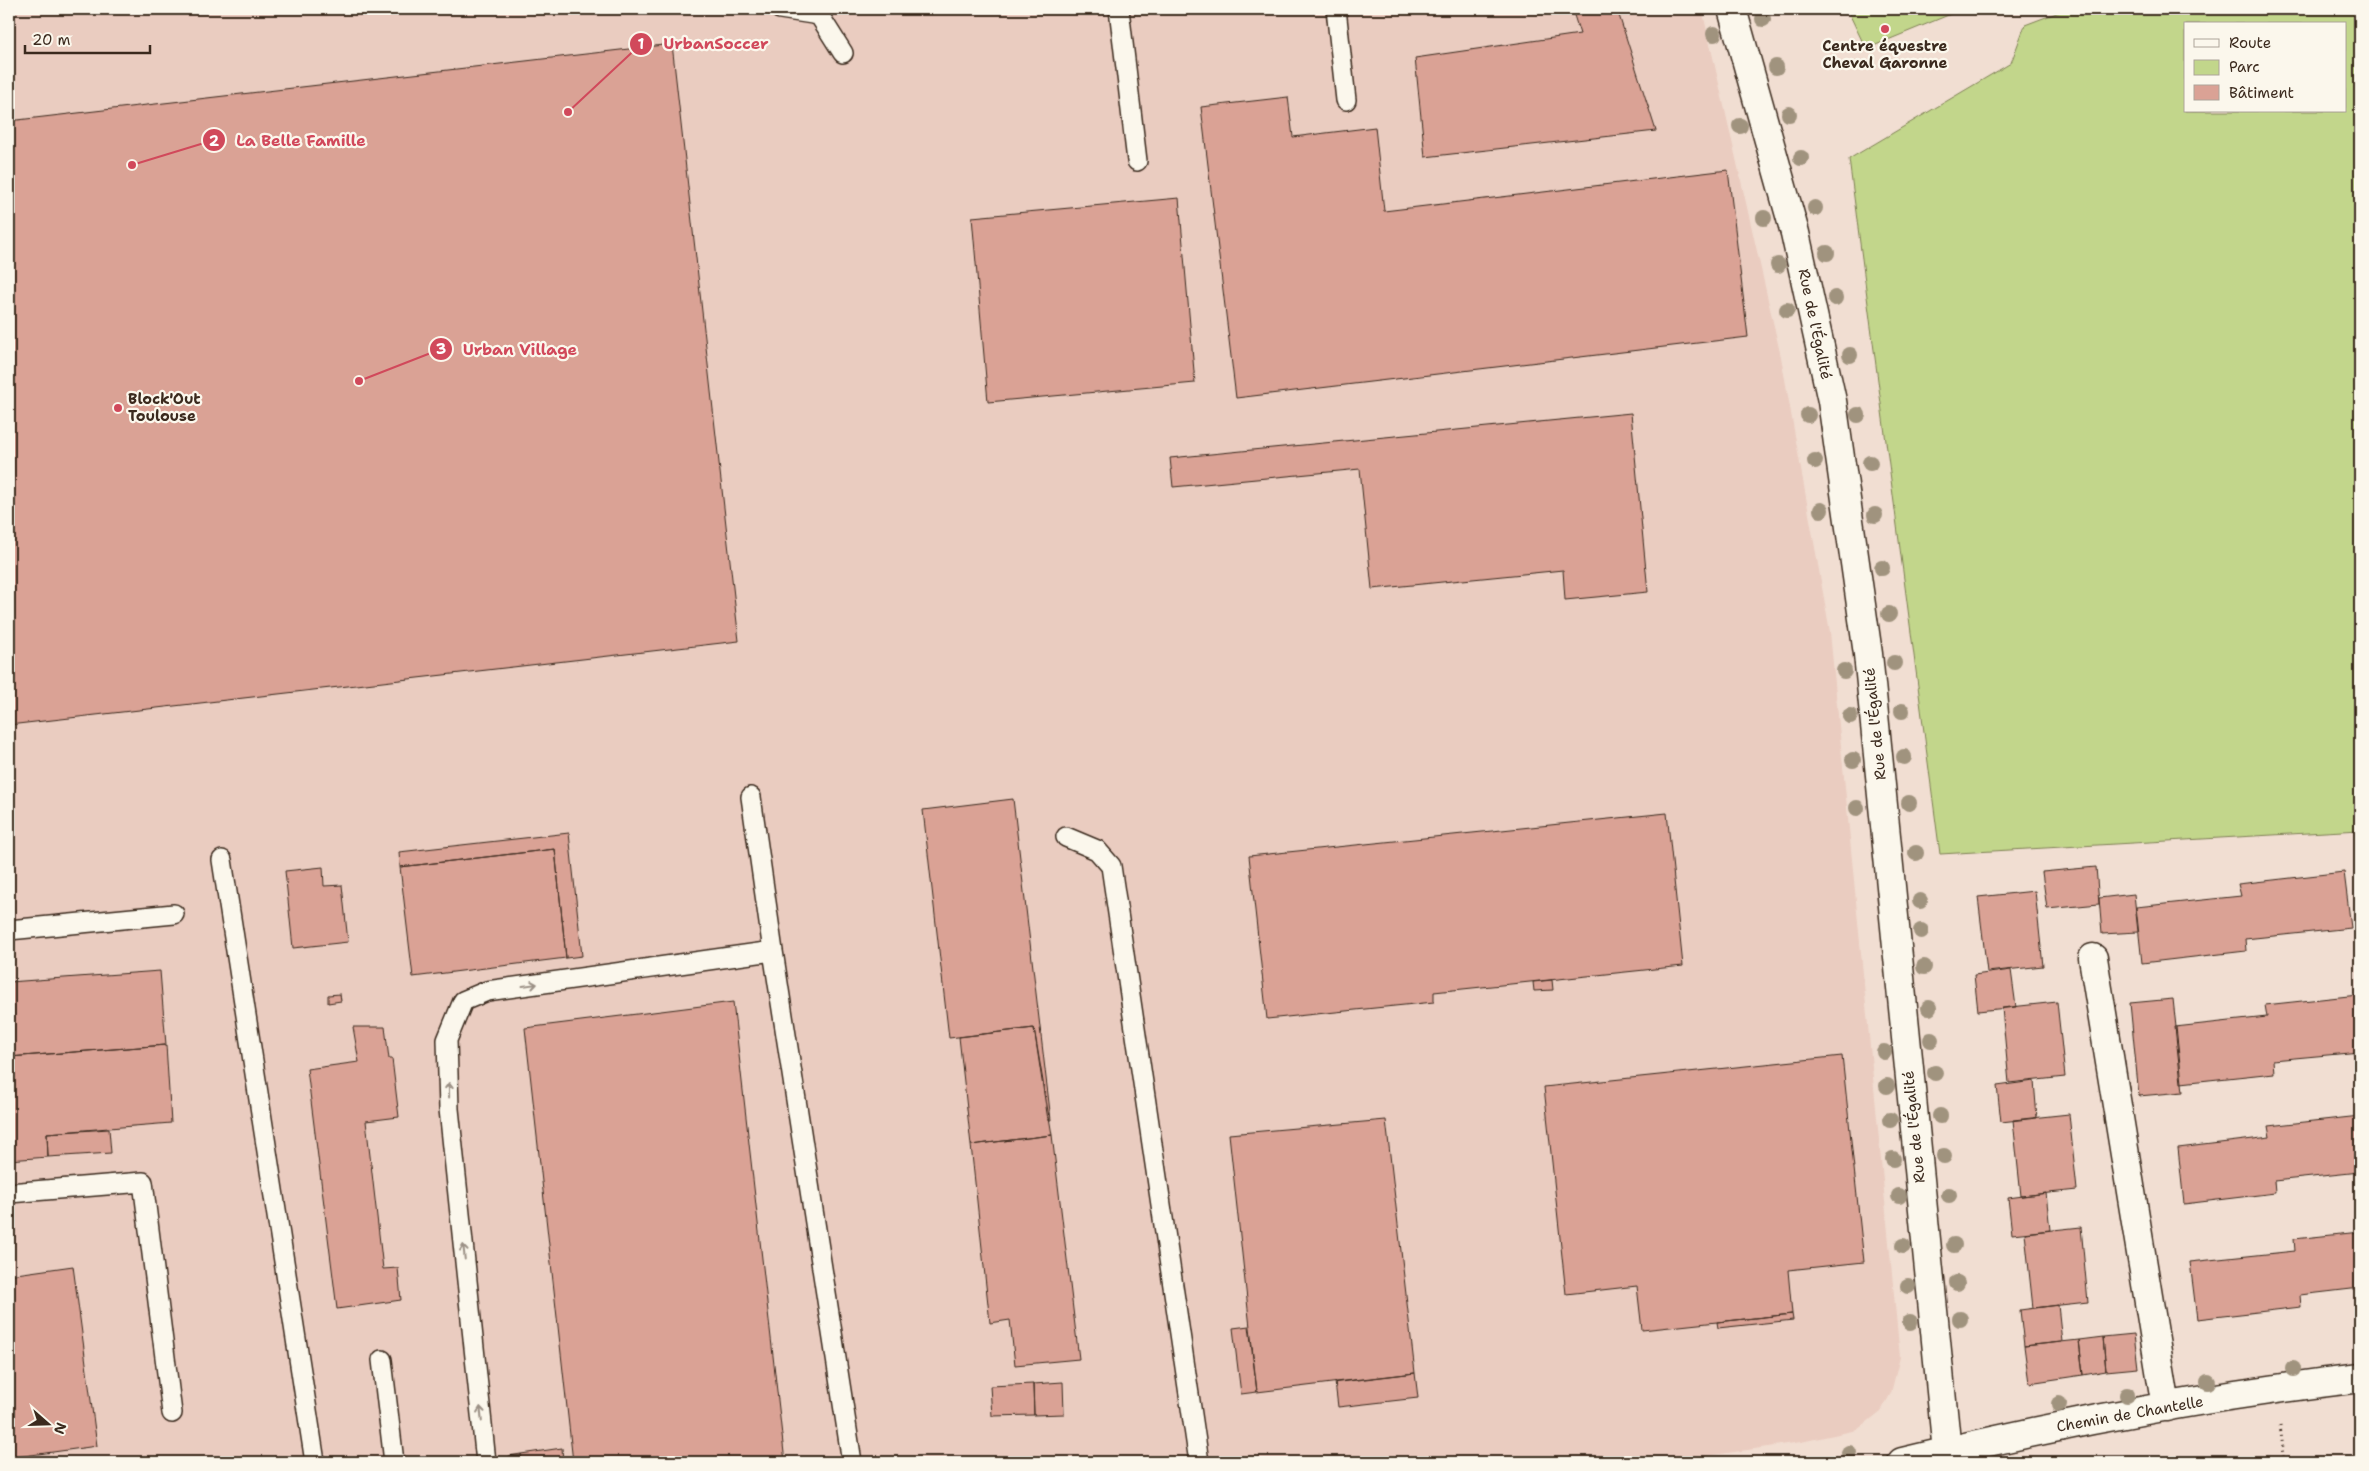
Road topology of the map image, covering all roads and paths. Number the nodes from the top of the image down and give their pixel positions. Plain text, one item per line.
1 (780, 9) edge
2 (1119, 9) edge
3 (1336, 9) edge
4 (1732, 9) edge
5 (843, 53) dead end
6 (1346, 100) dead end
7 (1137, 161) dead end
8 (752, 797) dead end
9 (1066, 837) dead end
10 (222, 860) dead end
11 (174, 914) dead end
12 (9, 930) edge
13 (773, 951) junction
14 (2093, 958) dead end
15 (9, 1193) edge
16 (382, 1360) dead end
17 (2360, 1378) edge
18 (2166, 1407) junction
19 (172, 1412) dead end
20 (1947, 1457) edge
21 (315, 1462) edge
22 (394, 1462) edge
23 (486, 1462) edge
24 (852, 1462) edge
25 (1199, 1462) edge
26 (1902, 1462) edge

1 - 5 lane
2 - 7 lane
3 - 6 lane
4 - 20 street, Rue de l'Égalité
8 - 13 lane
9 - 25 lane
10 - 21 lane
11 - 12 lane
23 -> 13 lane
13 - 24 lane
14 - 18 street
15 - 19 lane
16 - 22 lane
17 - 18 street, Chemin de Chantelle
18 - 20 street, Chemin de Chantelle
20 - 26 street, Chemin de Chantelle

